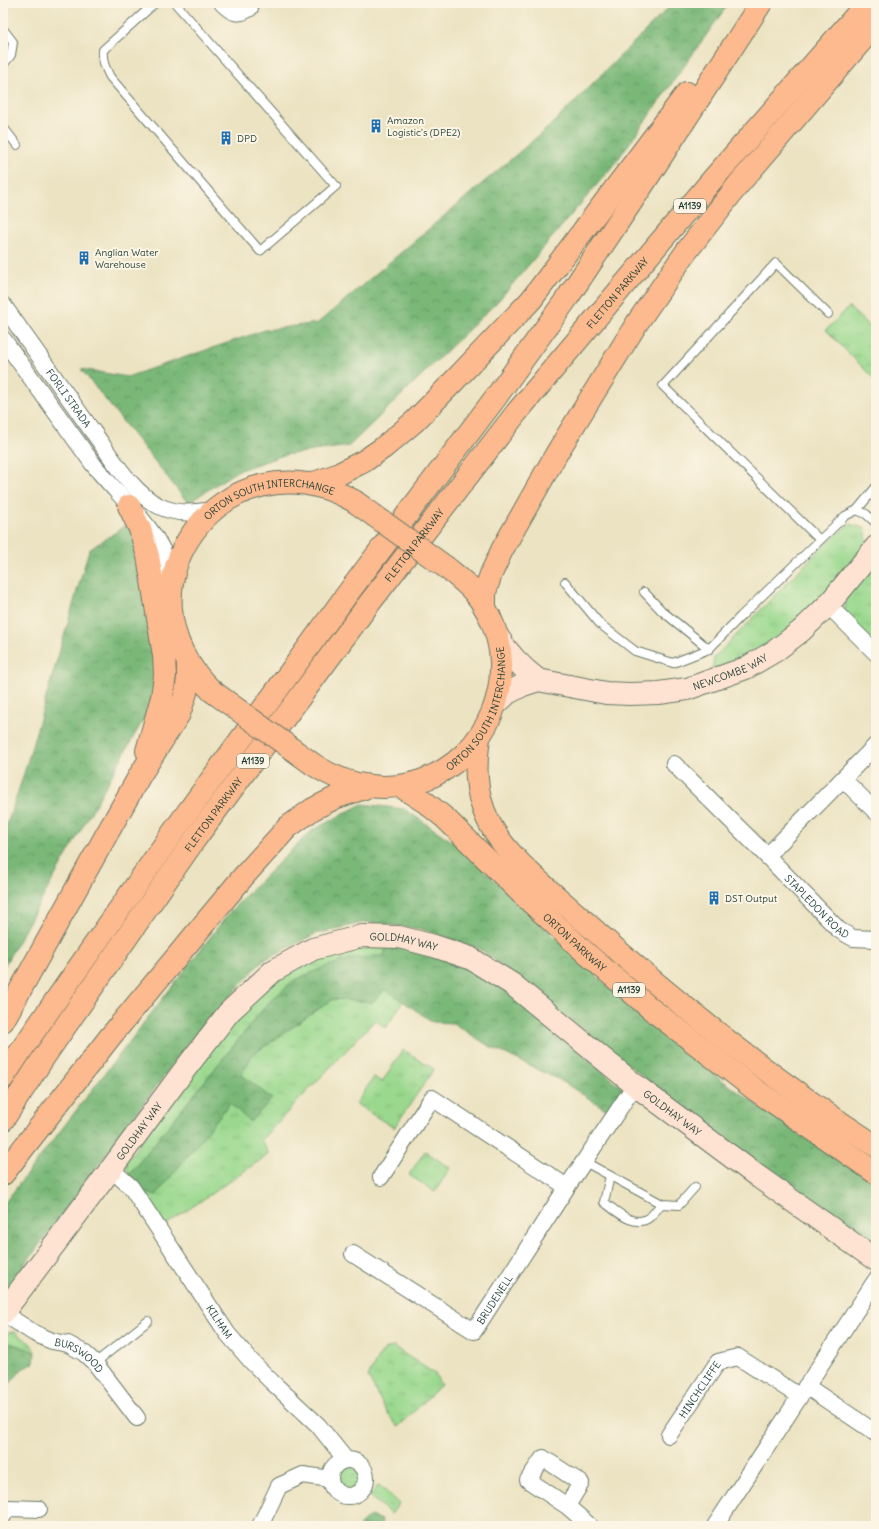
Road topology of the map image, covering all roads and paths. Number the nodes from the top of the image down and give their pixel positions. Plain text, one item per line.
1 (155, 3) edge
2 (175, 3) edge
3 (222, 3) edge
4 (755, 3) edge
5 (761, 3) edge
6 (867, 3) edge
7 (250, 8) dead end
8 (876, 24) edge
9 (3, 28) edge
10 (3, 65) edge
11 (3, 127) edge
12 (17, 145) dead end
13 (3, 306) edge
14 (828, 314) dead end
15 (3, 339) edge
16 (311, 484) junction
17 (876, 487) edge
18 (133, 497) junction
19 (213, 510) junction
20 (857, 510) junction
21 (876, 523) edge
22 (820, 540) junction
23 (876, 547) edge
24 (565, 582) dead end
25 (171, 589) junction
26 (644, 592) dead end
27 (828, 605) junction
28 (485, 608) junction
29 (498, 637) junction
30 (709, 650) junction
31 (876, 653) edge
32 (188, 663) junction
33 (538, 680) junction
34 (496, 704) junction
35 (479, 738) junction
36 (876, 745) edge
37 (674, 764) dead end
38 (140, 775) junction
39 (843, 779) junction
40 (370, 786) junction
41 (400, 786) junction
42 (876, 812) edge
43 (767, 856) junction
44 (876, 938) edge
45 (3, 1021) edge
46 (3, 1078) edge
47 (635, 1086) junction
48 (3, 1120) edge
49 (876, 1146) edge
50 (585, 1162) junction
51 (112, 1169) junction
52 (876, 1173) edge
53 (3, 1174) edge
54 (610, 1176) junction
55 (381, 1177) dead end
56 (567, 1187) junction
57 (695, 1187) dead end
58 (662, 1204) junction
59 (353, 1254) dead end
60 (876, 1260) edge
61 (876, 1280) edge
62 (3, 1313) edge
63 (148, 1321) dead end
64 (95, 1363) junction
65 (803, 1391) junction
66 (137, 1418) dead end
67 (876, 1433) edge
68 (669, 1435) dead end
69 (346, 1460) junction
70 (330, 1479) junction
71 (567, 1506) dead end
72 (5, 1509) edge
73 (39, 1509) dead end
74 (260, 1526) edge
75 (590, 1526) edge
76 (715, 1526) edge

1 - 2 lane
3 - 7 street
4 - 16 main road
5 - 46 main road, A1139
6 - 48 main road, FLETTON PARKWAY / A1139
8 - 28 main road
9 - 10 lane
11 - 12 lane
13 - 18 street, FORLI STRADA
14 - 22 lane
15 - 18 street, FORLI STRADA
16 - 19 main road, ORTON SOUTH INTERCHANGE
16 - 28 main road, ORTON SOUTH INTERCHANGE, bridge
17 - 20 lane
18 - 19 street
18 - 25 street
18 - 38 main road
19 - 25 main road, ORTON SOUTH INTERCHANGE
20 - 21 lane
20 - 22 lane
22 - 30 lane
23 - 27 street, NEWCOMBE WAY
24 - 30 lane
25 - 32 main road, ORTON SOUTH INTERCHANGE
26 - 30 lane
27 - 31 street
27 - 33 street, NEWCOMBE WAY
28 - 29 main road, ORTON SOUTH INTERCHANGE
29 - 33 street, NEWCOMBE WAY
29 - 34 main road, ORTON SOUTH INTERCHANGE
32 - 38 main road
32 - 40 main road, ORTON SOUTH INTERCHANGE, bridge
33 - 34 street
34 - 35 main road, ORTON SOUTH INTERCHANGE
35 - 41 main road, ORTON SOUTH INTERCHANGE
35 - 49 main road, A1139
36 - 39 street
37 - 43 street, STAPLEDON ROAD
38 - 45 main road
39 - 42 street
39 - 43 street
40 - 41 main road, ORTON SOUTH INTERCHANGE
40 - 53 main road
41 - 52 main road, ORTON PARKWAY / A1139
43 - 44 street, STAPLEDON ROAD
47 - 50 street, BRUDENELL
47 - 51 street, GOLDHAY WAY
47 - 60 street, GOLDHAY WAY
50 - 54 lane
50 - 56 street, BRUDENELL
51 - 62 street, GOLDHAY WAY
51 - 69 street, KILHAM
54 - 58 lane
54 - 58 lane
55 - 56 street
56 - 59 street, BRUDENELL
57 - 58 lane
61 - 65 street
62 - 64 street, BURSWOOD
63 - 64 lane
64 - 66 street, BURSWOOD
65 - 67 street, HINCHCLIFFE
65 - 68 street, HINCHCLIFFE
65 - 76 street
69 - 70 street
69 - 70 street, KILHAM
70 - 74 street
71 - 75 street
72 - 73 street

